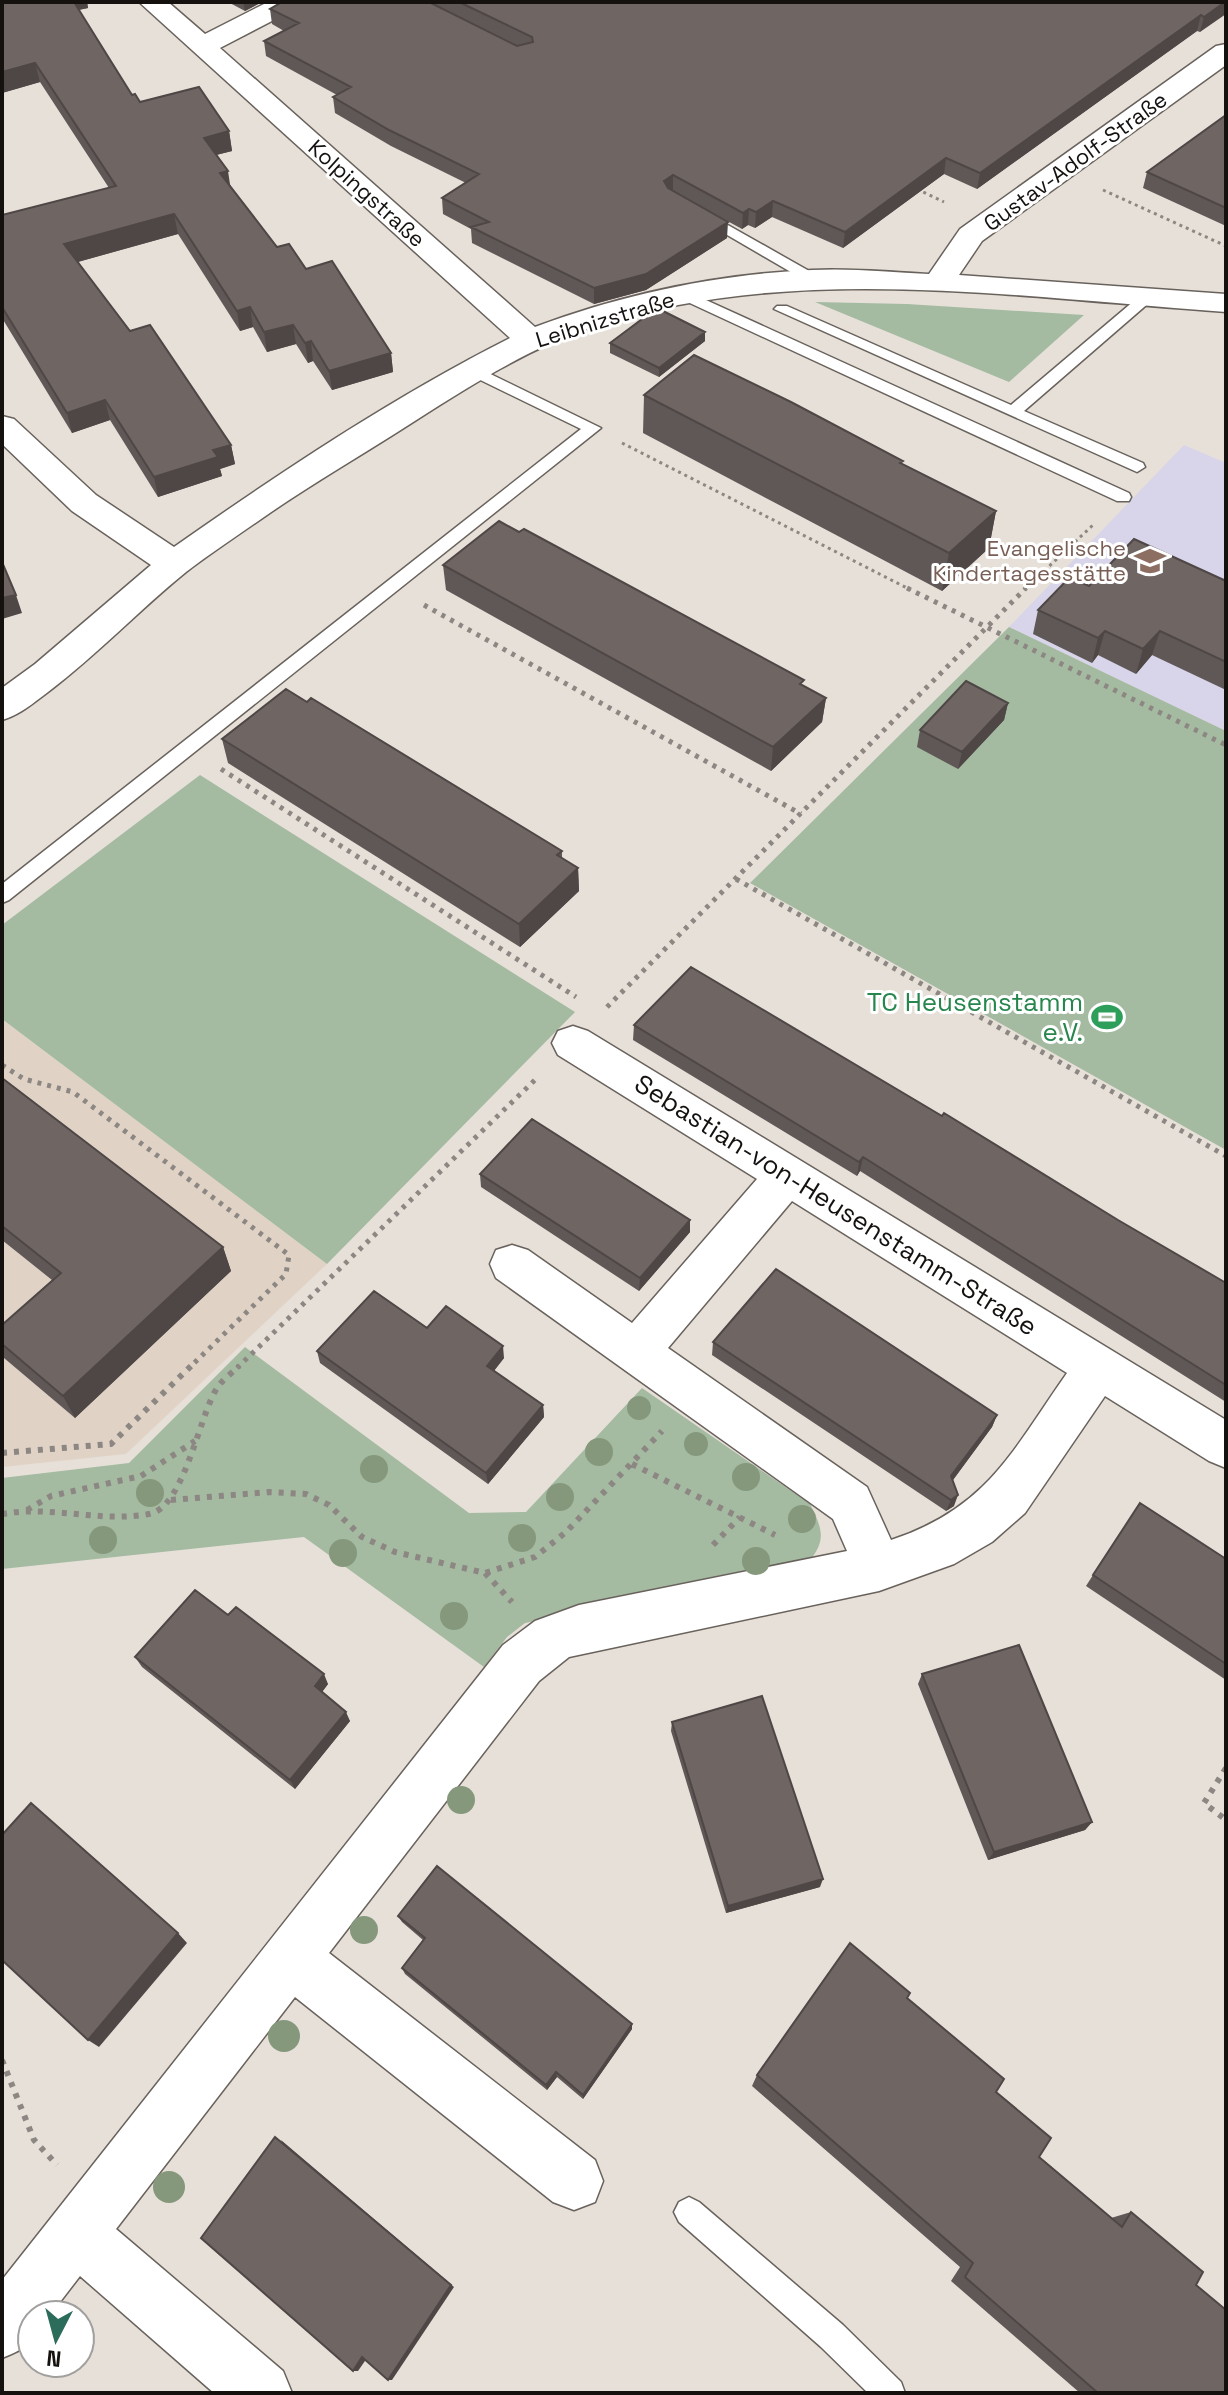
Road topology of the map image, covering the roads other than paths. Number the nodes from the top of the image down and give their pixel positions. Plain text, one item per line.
1 (152, 2) edge
2 (288, 2) edge
3 (203, 46) junction
4 (1226, 52) edge
5 (687, 206) edge
6 (813, 279) junction
7 (938, 283) junction
8 (684, 295) junction
9 (1146, 298) junction
10 (1226, 303) edge
11 (782, 309) dead end
12 (531, 340) junction
13 (472, 370) junction
14 (1013, 412) junction
15 (2, 426) edge
16 (1137, 467) dead end
17 (1123, 497) dead end
18 (174, 564) junction
19 (2, 707) edge
20 (2, 895) edge
21 (580, 1024) road end
22 (787, 1175) junction
23 (512, 1264) dead end
24 (638, 1350) junction
25 (1098, 1367) junction
26 (1226, 1446) edge
27 (879, 1568) junction
28 (290, 1958) junction
29 (574, 2181) dead end
30 (689, 2212) dead end
31 (86, 2220) junction
32 (2, 2328) edge
33 (261, 2393) edge
34 (890, 2393) edge

1 - 3 street, Kolpingstraße
2 - 3 street
3 - 12 street, Kolpingstraße
4 - 7 street, Gustav-Adolf-Straße
5 - 6 lane
6 - 7 street, Leibnizstraße
6 - 8 street, Leibnizstraße
7 - 9 street, Leibnizstraße
8 - 12 street, Leibnizstraße
8 - 17 lane
9 - 10 street, Leibnizstraße
9 - 14 lane
11 - 14 lane
12 - 13 street, Leibnizstraße
13 - 18 street, Leibnizstraße
13 - 20 lane
14 - 16 lane
15 - 18 street
18 - 19 street, Leibnizstraße
21 - 22 street, Sebastian-von-Heusenstamm-Straße
22 - 24 street
22 - 25 street, Sebastian-von-Heusenstamm-Straße
23 - 24 street
24 - 27 street
25 - 26 street, Sebastian-von-Heusenstamm-Straße
25 - 27 street
27 - 28 street
28 - 29 street
28 - 31 street
30 - 34 lane
31 - 32 street
31 - 33 street

